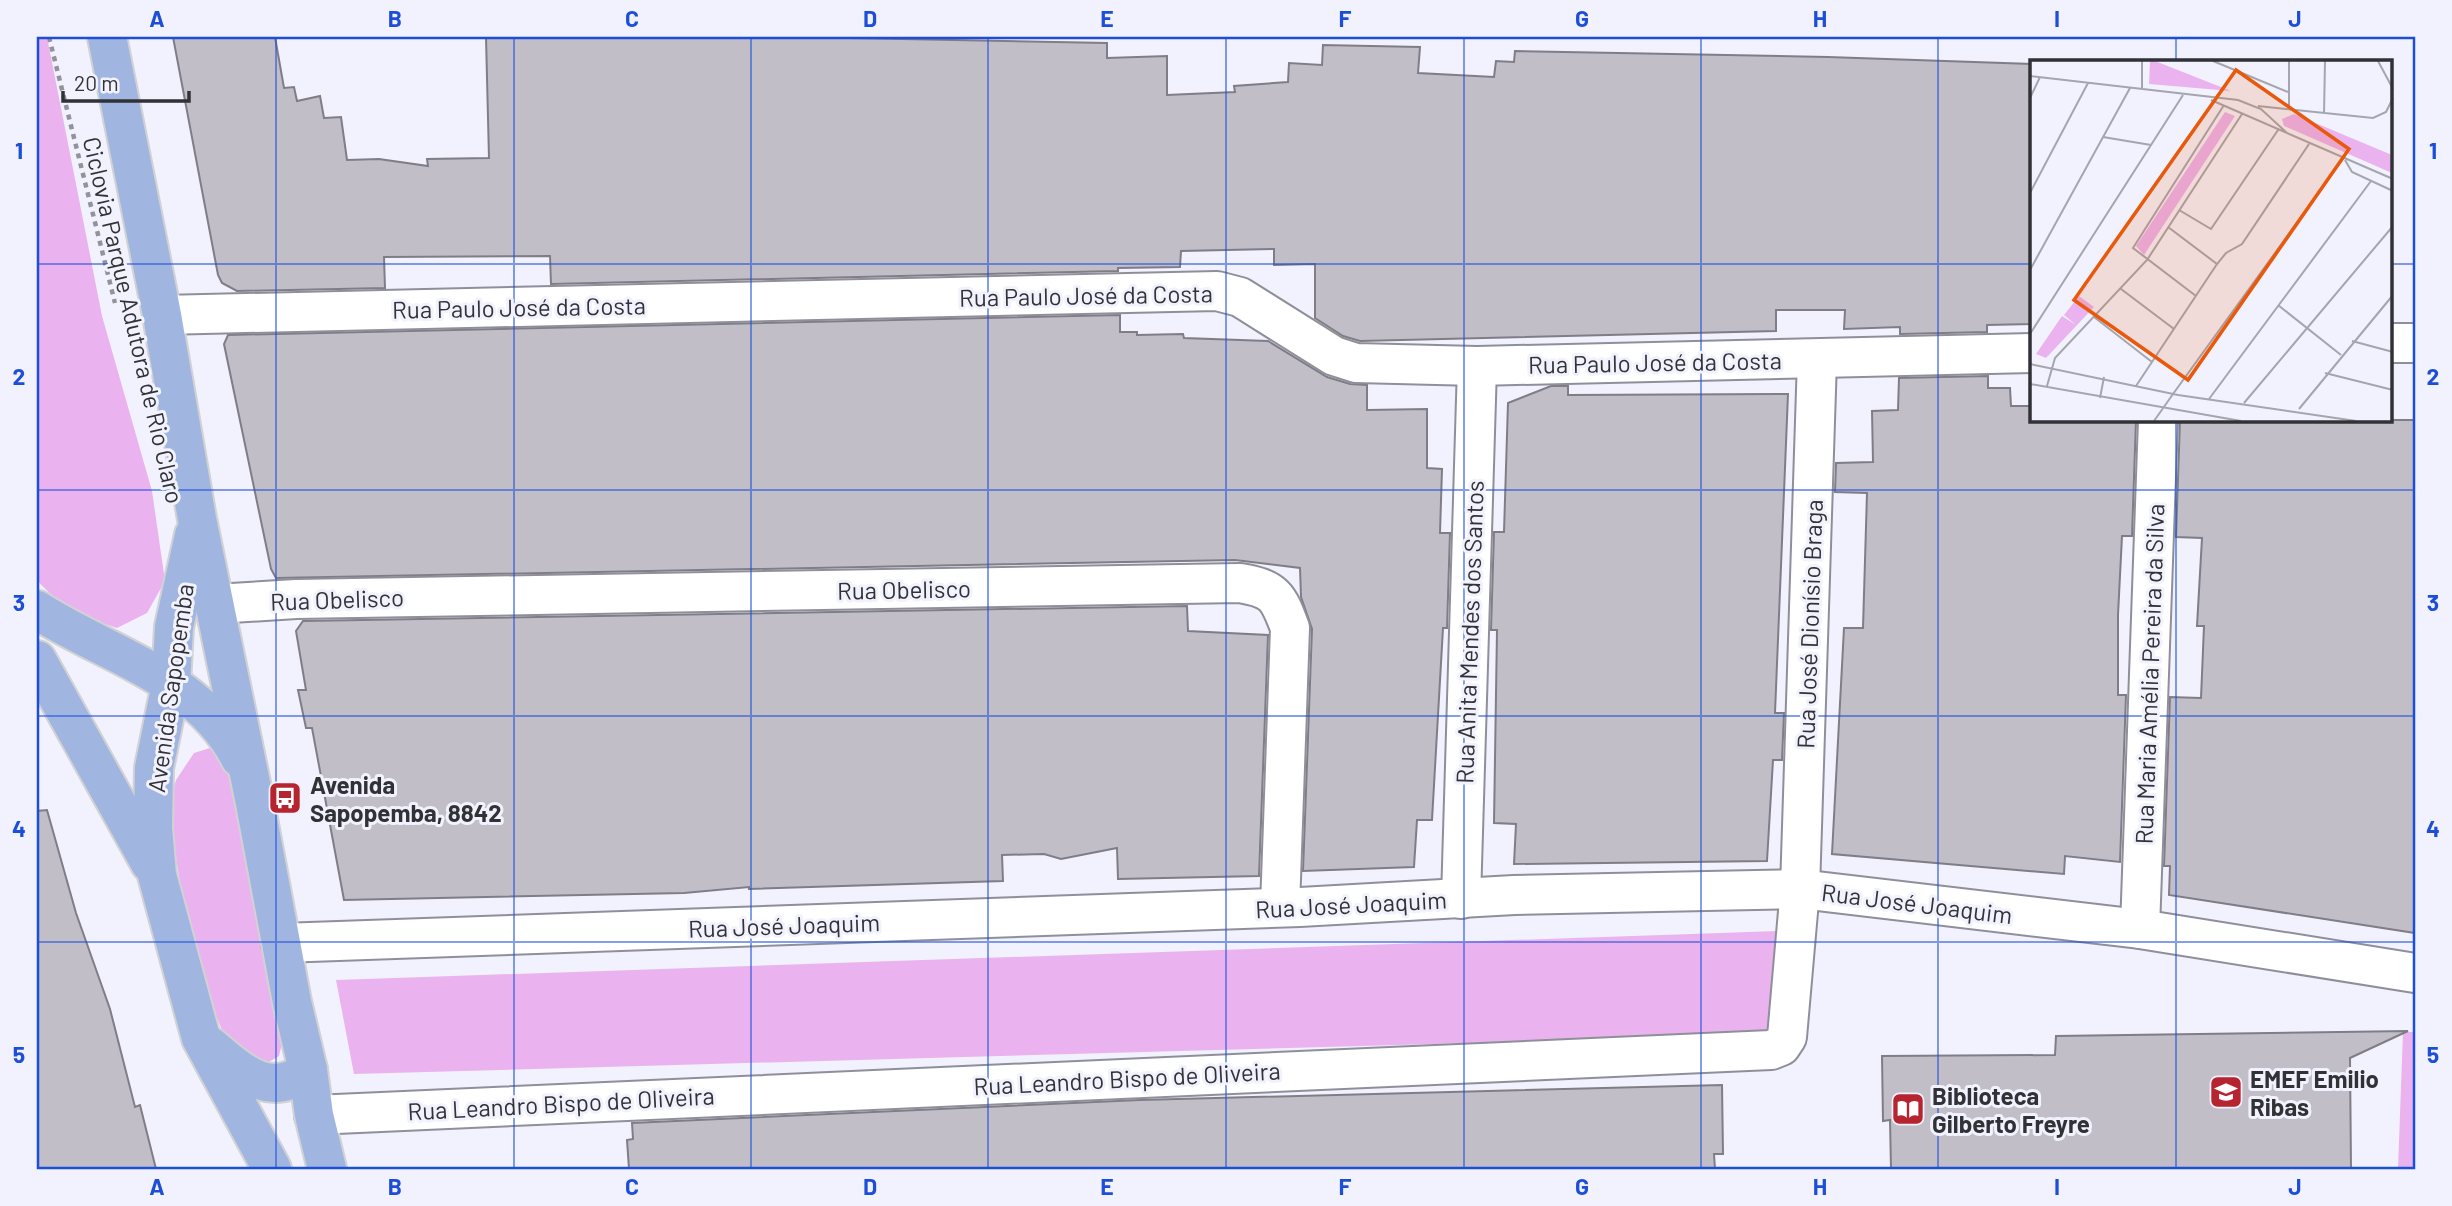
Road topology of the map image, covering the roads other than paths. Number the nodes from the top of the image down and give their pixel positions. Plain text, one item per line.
1 (107, 37) edge
2 (163, 315) junction
3 (2392, 343) edge
4 (2415, 343) edge
5 (2030, 354) edge
6 (1817, 359) junction
7 (1477, 366) junction
8 (2158, 422) edge
9 (197, 519) junction
10 (215, 604) junction
11 (37, 610) edge
12 (37, 660) edge
13 (171, 684) junction
14 (248, 775) junction
15 (157, 875) junction
16 (1800, 889) junction
17 (1461, 899) junction
18 (1280, 907) junction
19 (2140, 929) junction
20 (281, 943) junction
21 (2415, 973) edge
22 (201, 1038) junction
23 (307, 1070) junction
24 (314, 1115) junction
25 (272, 1169) edge
26 (327, 1169) edge

1 - 2 main road, Avenida Sapopemba
2 - 7 street, Rua Paulo José da Costa
2 - 9 main road, Avenida Sapopemba
3 - 4 street
5 - 6 street, Rua Paulo José da Costa
6 - 7 street, Rua Paulo José da Costa
6 - 16 street, Rua José Dionísio Braga
7 - 17 street, Rua Anita Mendes dos Santos
8 - 19 street, Rua Maria Amélia Pereira da Silva
9 - 10 main road, Avenida Sapopemba
9 - 13 main road, Avenida Sapopemba
10 - 14 main road, Avenida Sapopemba
10 - 18 street, Rua Obelisco
11 - 13 main road
12 - 15 main road
13 - 14 main road
13 - 15 main road, Avenida Sapopemba
14 - 20 main road, Avenida Sapopemba
15 - 22 main road, Avenida Sapopemba
16 - 17 street, Rua José Joaquim
16 - 19 street, Rua José Joaquim
16 - 24 street, Rua Leandro Bispo de Oliveira
17 - 18 street, Rua José Joaquim
18 - 20 street, Rua José Joaquim
19 - 21 street, Rua José Joaquim
20 - 23 main road, Avenida Sapopemba
22 - 23 main road
22 - 25 main road, Avenida Sapopemba
23 - 24 main road, Avenida Sapopemba
24 - 26 main road, Avenida Sapopemba

